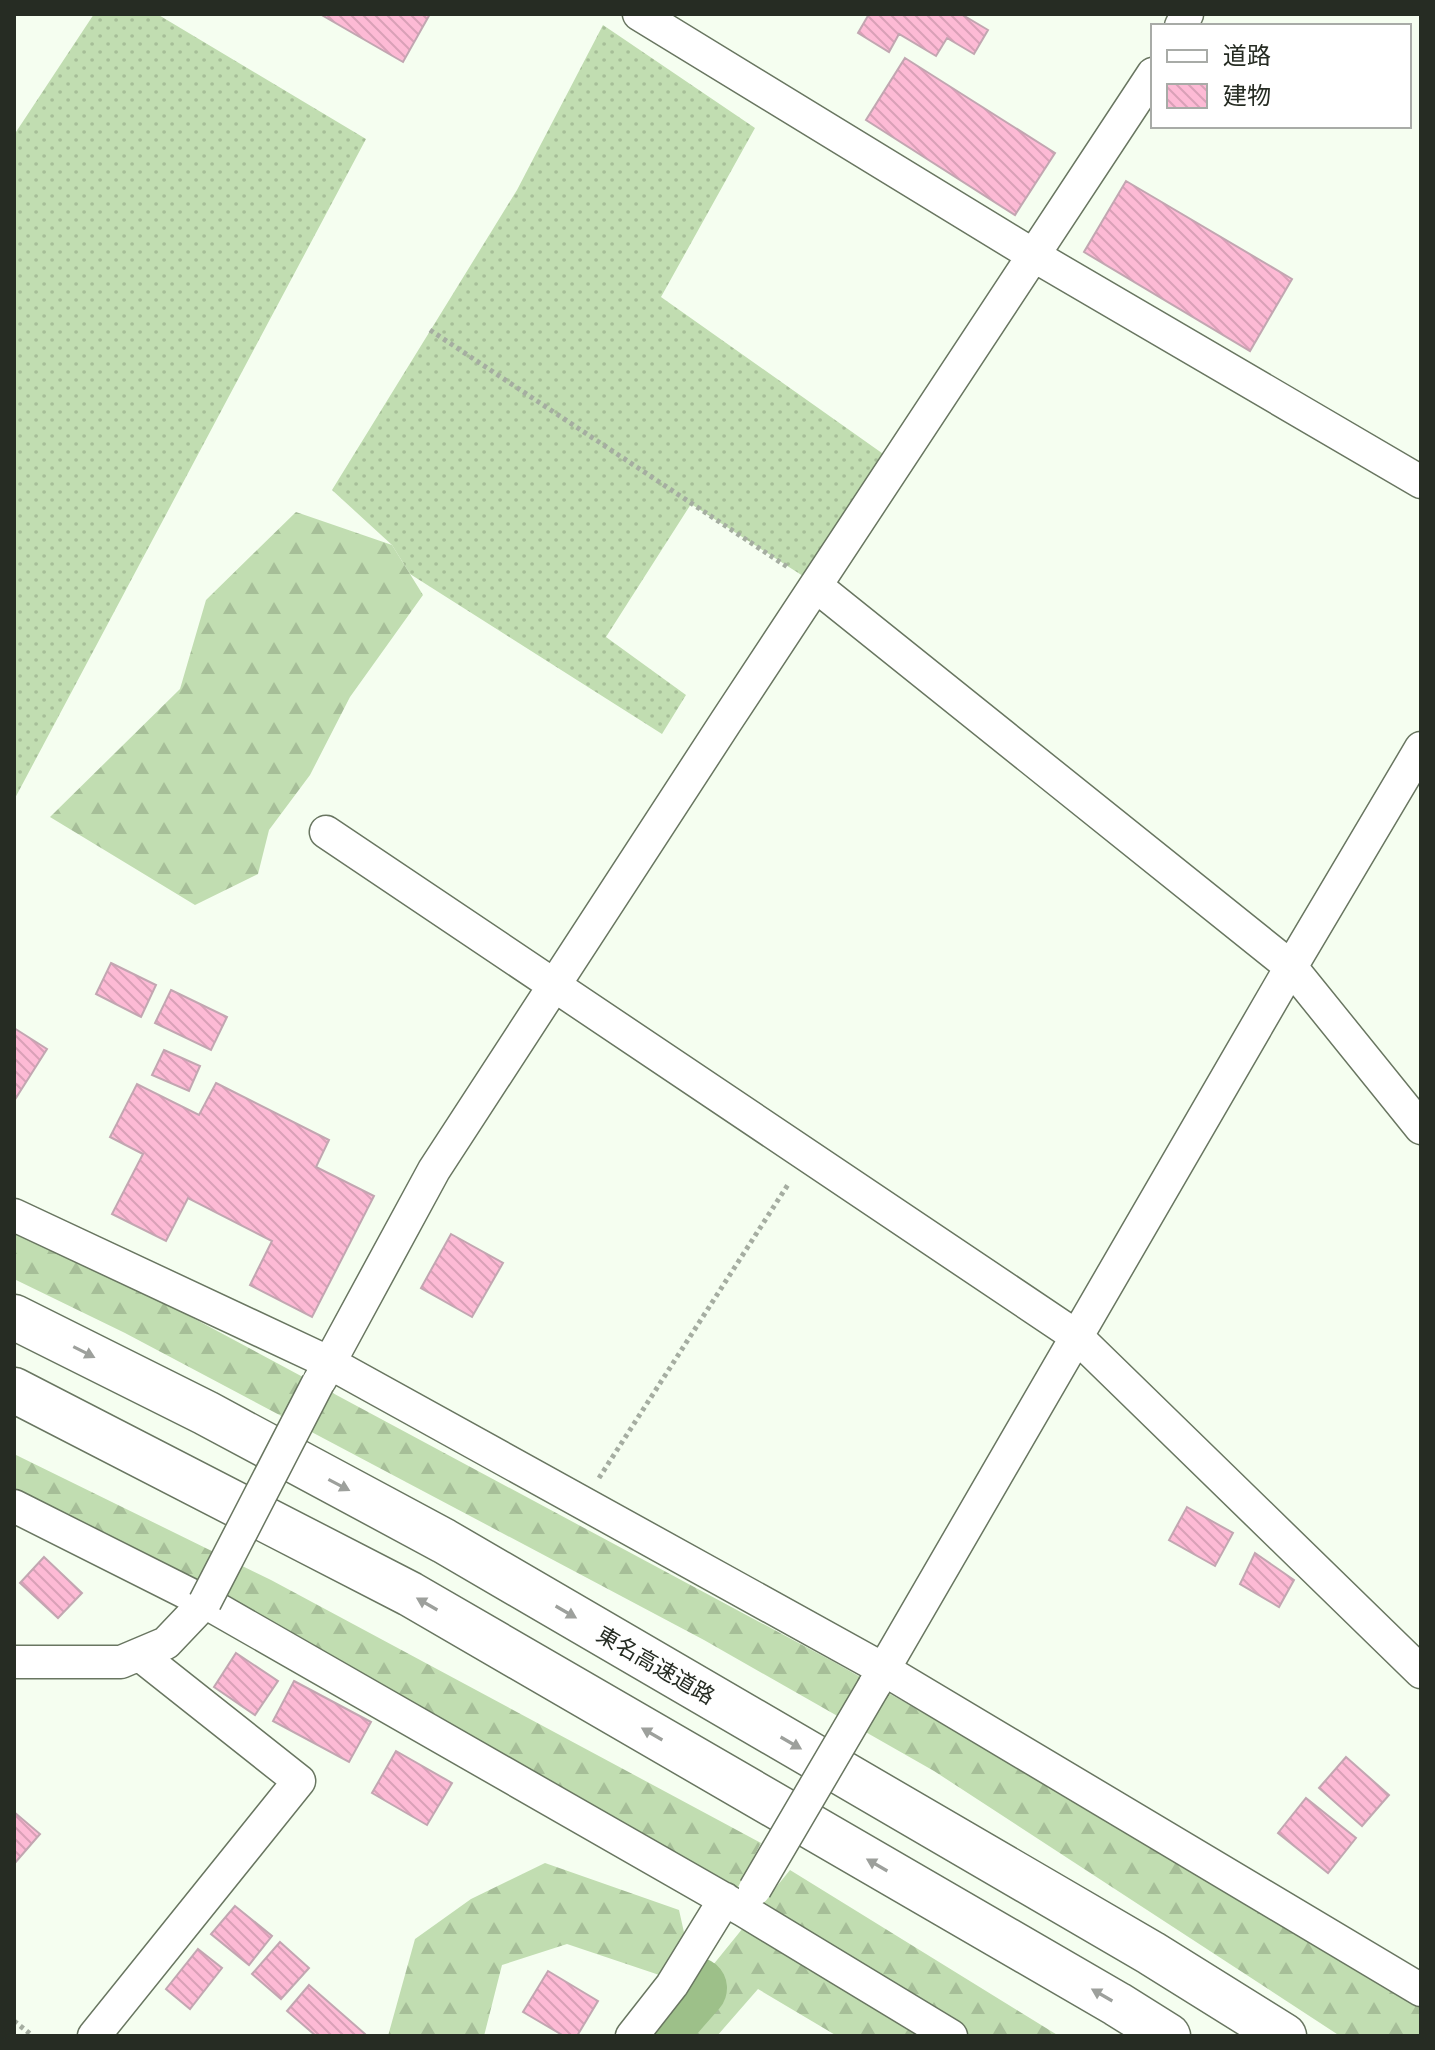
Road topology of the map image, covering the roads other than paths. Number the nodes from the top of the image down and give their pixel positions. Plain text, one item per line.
1 (639, 14) edge
2 (1151, 77) edge
3 (1033, 255) junction
4 (1421, 482) edge
5 (816, 586) junction
6 (1421, 748) edge
7 (326, 832) dead end
8 (1291, 967) junction
9 (553, 985) junction
10 (1421, 1128) edge
11 (14, 1215) edge
12 (14, 1317) edge
13 (1076, 1336) junction
14 (324, 1373) junction
15 (14, 1390) edge
16 (14, 1506) edge
17 (205, 1602) junction
18 (140, 1655) junction
19 (14, 1662) edge
20 (1421, 1672) edge
21 (878, 1678) junction
22 (741, 1899) junction
23 (1421, 1990) edge
24 (94, 2036) edge
25 (632, 2036) edge
26 (951, 2036) edge
27 (1168, 2036) edge
28 (1284, 2036) edge

1 - 3 street
2 - 3 street
3 - 4 street
3 - 5 street
5 - 8 street
5 - 9 street
6 - 8 street
7 - 9 street
8 - 10 street
8 - 13 street
9 - 13 street
9 - 14 street
11 - 14 street
12 -> 28 highway, 東名高速道路
13 - 20 street
13 - 21 street
14 - 17 street, bridge
14 - 21 street
27 -> 15 highway
16 - 17 street
17 - 18 street
17 - 22 street
18 - 19 street
18 - 24 street
21 - 22 street, bridge
21 - 23 street
22 - 25 street
22 - 26 street

